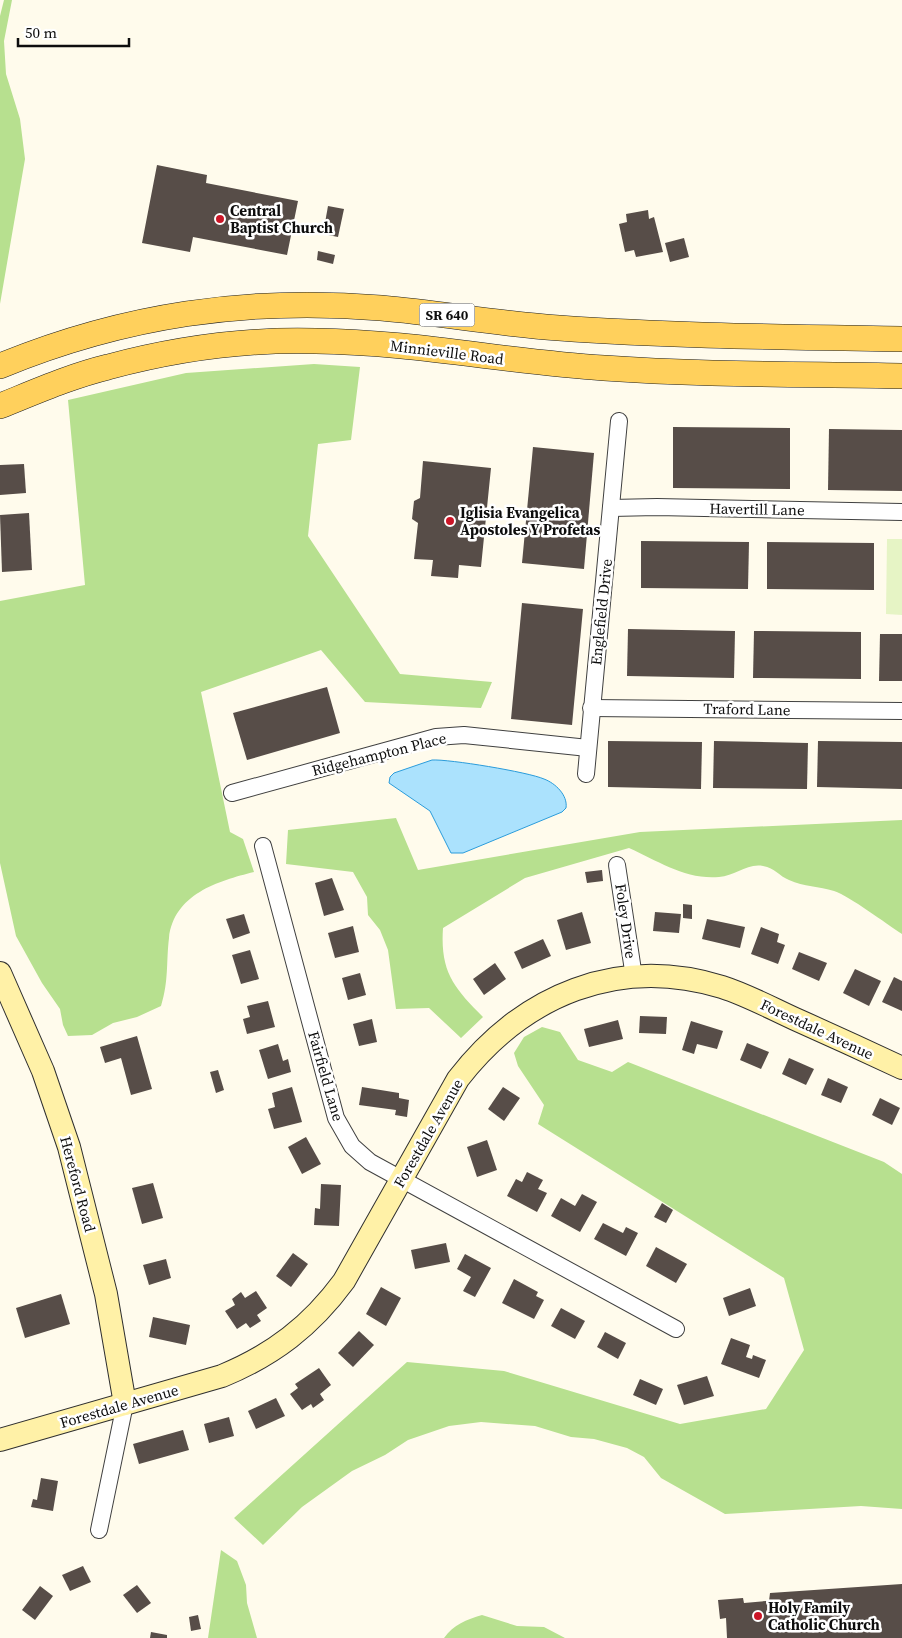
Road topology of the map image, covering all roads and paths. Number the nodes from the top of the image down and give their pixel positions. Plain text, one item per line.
1 (902, 339) edge
2 (0, 366) edge
3 (902, 376) edge
4 (0, 406) edge
5 (619, 421) dead end
6 (611, 508) junction
7 (902, 512) edge
8 (591, 708) junction
9 (902, 711) edge
10 (588, 748) junction
11 (586, 774) dead end
12 (232, 793) dead end
13 (263, 846) dead end
14 (617, 865) dead end
15 (0, 974) edge
16 (634, 977) junction
17 (902, 1068) edge
18 (401, 1179) junction
19 (676, 1329) dead end
20 (125, 1404) junction
21 (0, 1440) edge
22 (99, 1530) dead end

1 - 2 main road, SR 640
3 - 4 main road, Minnieville Road / SR 640
5 - 6 street, Englefield Drive
6 - 7 street, Havertill Lane
6 - 8 street, Englefield Drive
8 - 9 street, Traford Lane
8 - 10 street, Englefield Drive
10 - 11 street, Englefield Drive
10 - 12 street, Ridgehampton Place
13 - 18 street, Fairfield Lane
14 - 16 street, Foley Drive
15 - 20 street, Hereford Road
16 - 17 street, Forestdale Avenue
16 - 18 street, Forestdale Avenue
18 - 19 street, Fairfield Lane
18 - 20 street, Forestdale Avenue
20 - 21 street, Forestdale Avenue
20 - 22 street

